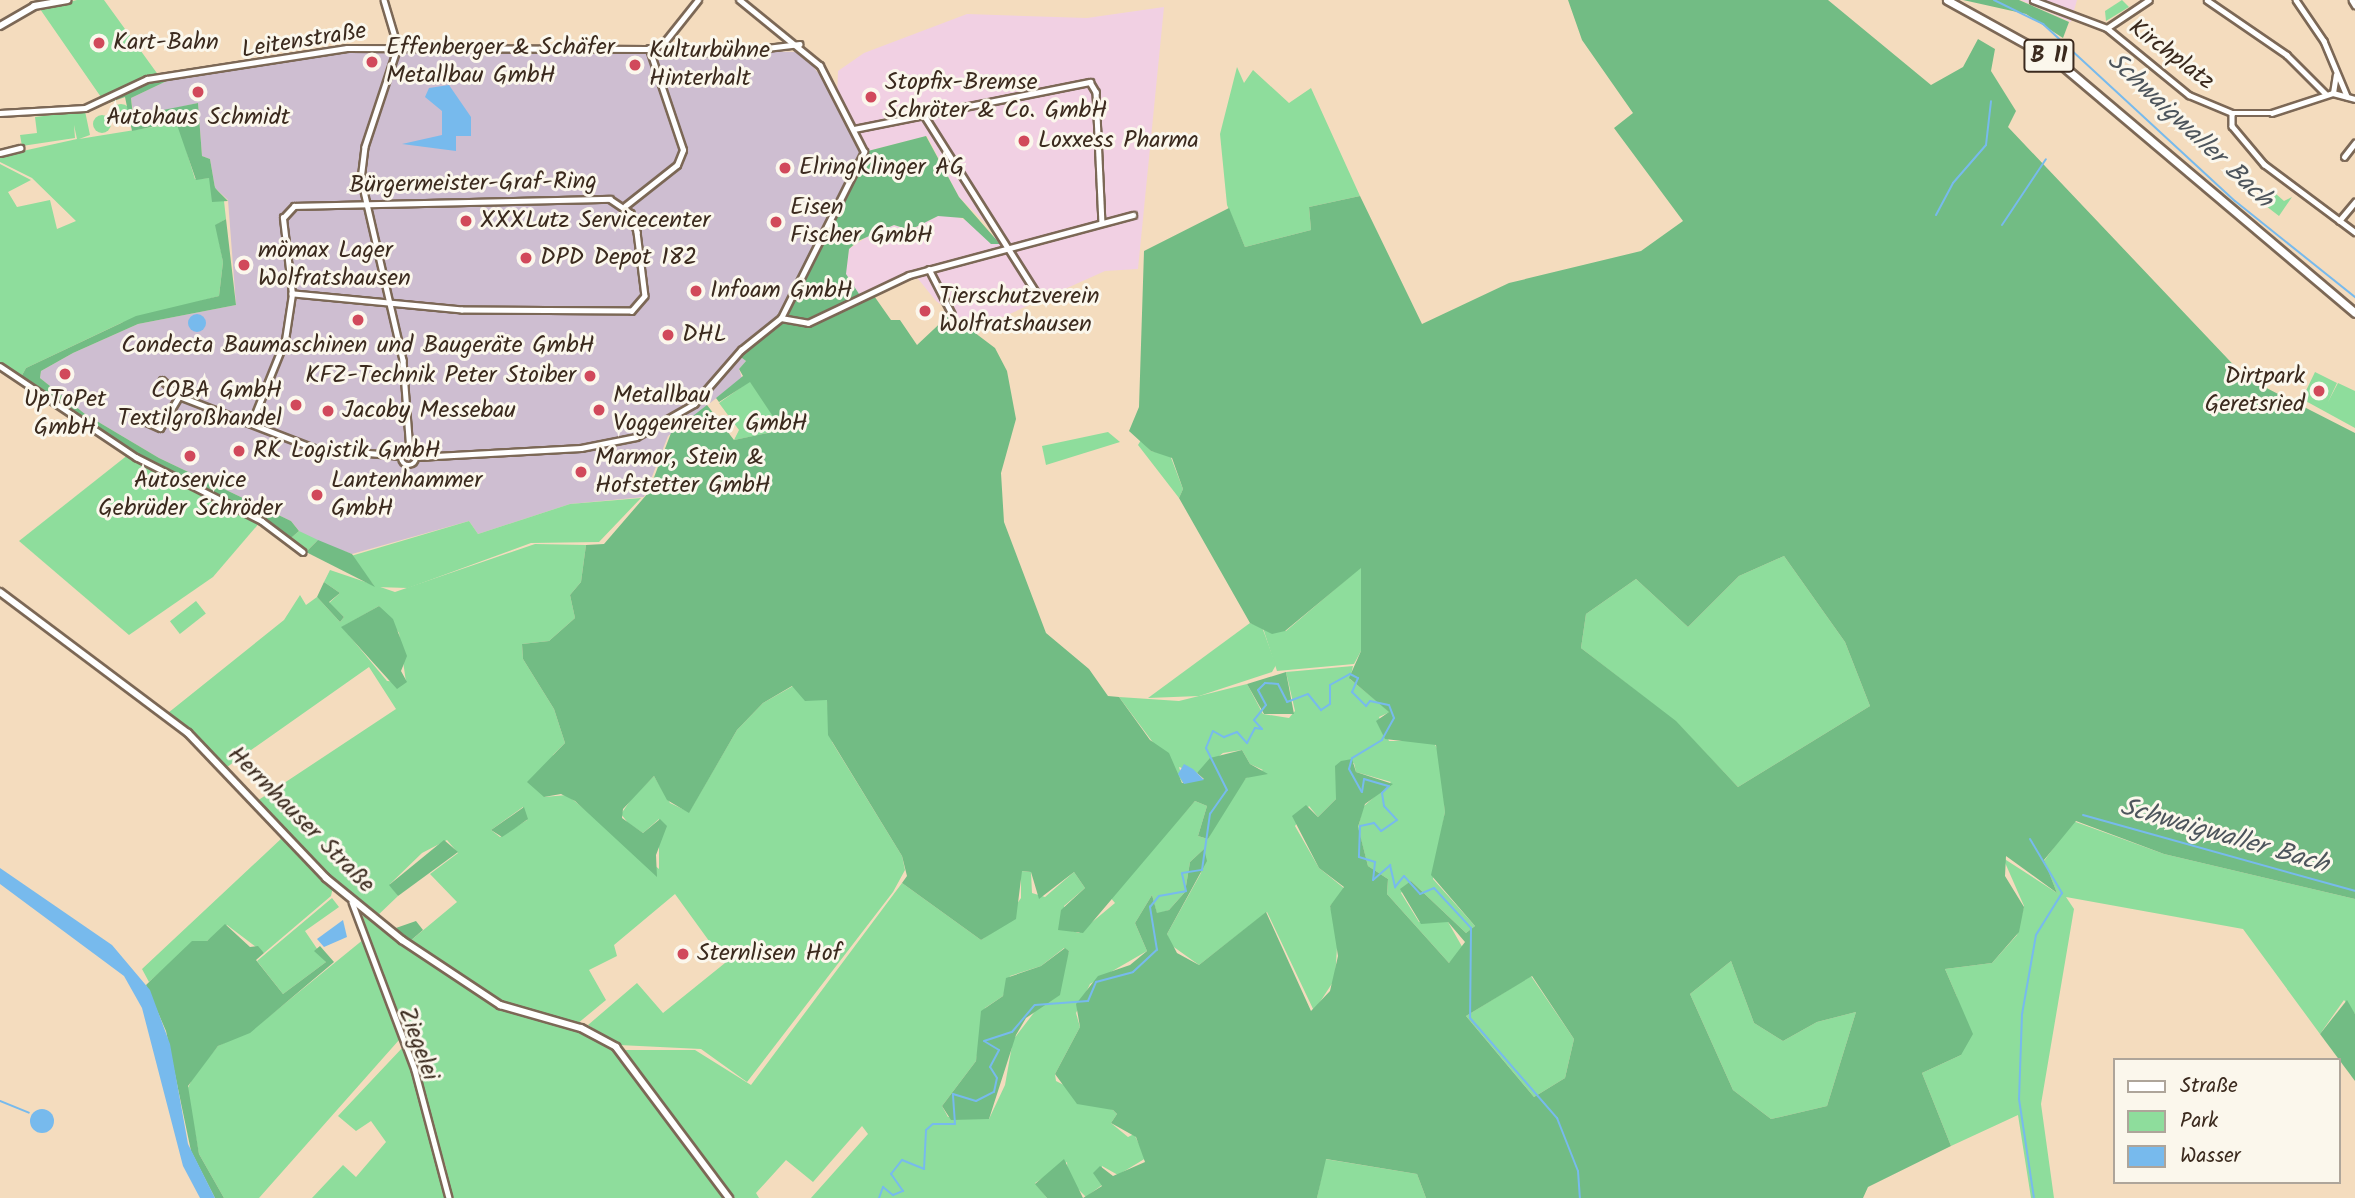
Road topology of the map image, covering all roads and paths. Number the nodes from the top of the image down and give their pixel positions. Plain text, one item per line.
1 (67, 0) edge
2 (384, 0) edge
3 (698, 0) edge
4 (739, 0) edge
5 (1947, 0) edge
6 (2033, 0) edge
7 (2149, 0) edge
8 (2207, 0) edge
9 (2296, 0) edge
10 (2352, 0) edge
11 (2355, 5) edge
12 (0, 26) edge
13 (2107, 28) junction
14 (663, 44) junction
15 (799, 44) junction
16 (398, 47) junction
17 (649, 48) junction
18 (2336, 74) junction
19 (2333, 93) junction
20 (2326, 94) junction
21 (2347, 96) junction
22 (2355, 99) edge
23 (0, 113) edge
24 (2232, 113) junction
25 (924, 115) junction
26 (853, 129) junction
27 (2355, 143) edge
28 (20, 148) dead end
29 (0, 153) edge
30 (2344, 157) dead end
31 (2355, 202) edge
32 (367, 203) junction
33 (625, 206) junction
34 (1133, 215) dead end
35 (2339, 221) junction
36 (1102, 222) junction
37 (2355, 232) edge
38 (1012, 247) junction
39 (929, 269) junction
40 (292, 294) junction
41 (1038, 295) dead end
42 (392, 304) junction
43 (2355, 313) edge
44 (952, 314) dead end
45 (781, 318) junction
46 (0, 366) edge
47 (162, 380) dead end
48 (179, 396) junction
49 (140, 419) dead end
50 (251, 424) junction
51 (410, 450) junction
52 (401, 456) junction
53 (417, 457) junction
54 (303, 552) dead end
55 (0, 592) edge
56 (352, 902) junction
57 (449, 1198) edge
58 (729, 1198) edge

1 - 12 street
2 - 16 street
3 - 14 street
4 - 15 street
5 - 43 main road, B 11
6 - 13 street, Kirchplatz
7 - 13 street
8 - 20 street
9 - 18 street
10 - 11 street
13 - 24 street, Kirchplatz
14 - 15 street, Leitenstraße
14 - 17 street, Leitenstraße
15 - 26 street
16 - 17 street, Leitenstraße
16 - 23 street, Leitenstraße
16 - 32 street
17 - 33 street
18 - 19 street
18 - 21 street
19 - 20 street, Kirchplatz
19 - 21 street
20 - 24 street, Kirchplatz
21 - 22 street
24 - 35 street
25 - 26 street
25 - 36 street
25 - 38 street
26 - 45 street
27 - 30 street
28 - 29 street
31 - 35 street
32 - 33 street, Bürgermeister-Graf-Ring
32 - 40 street, Bürgermeister-Graf-Ring
32 - 42 street
33 - 42 street, Bürgermeister-Graf-Ring
34 - 36 street
35 - 37 street
36 - 38 street
38 - 39 street
38 - 41 street
39 - 44 street
39 - 45 street
40 - 42 street, Bürgermeister-Graf-Ring
40 - 50 street, Bürgermeister-Graf-Ring
42 - 51 street
45 - 53 street
46 - 54 street
47 - 48 street
48 - 49 street
48 - 50 street
50 - 52 street
51 - 52 street
51 - 53 street
52 - 53 street
55 - 56 street, Herrnhauser Straße
56 - 57 street, Ziegelei
56 - 58 street, Herrnhauser Straße

